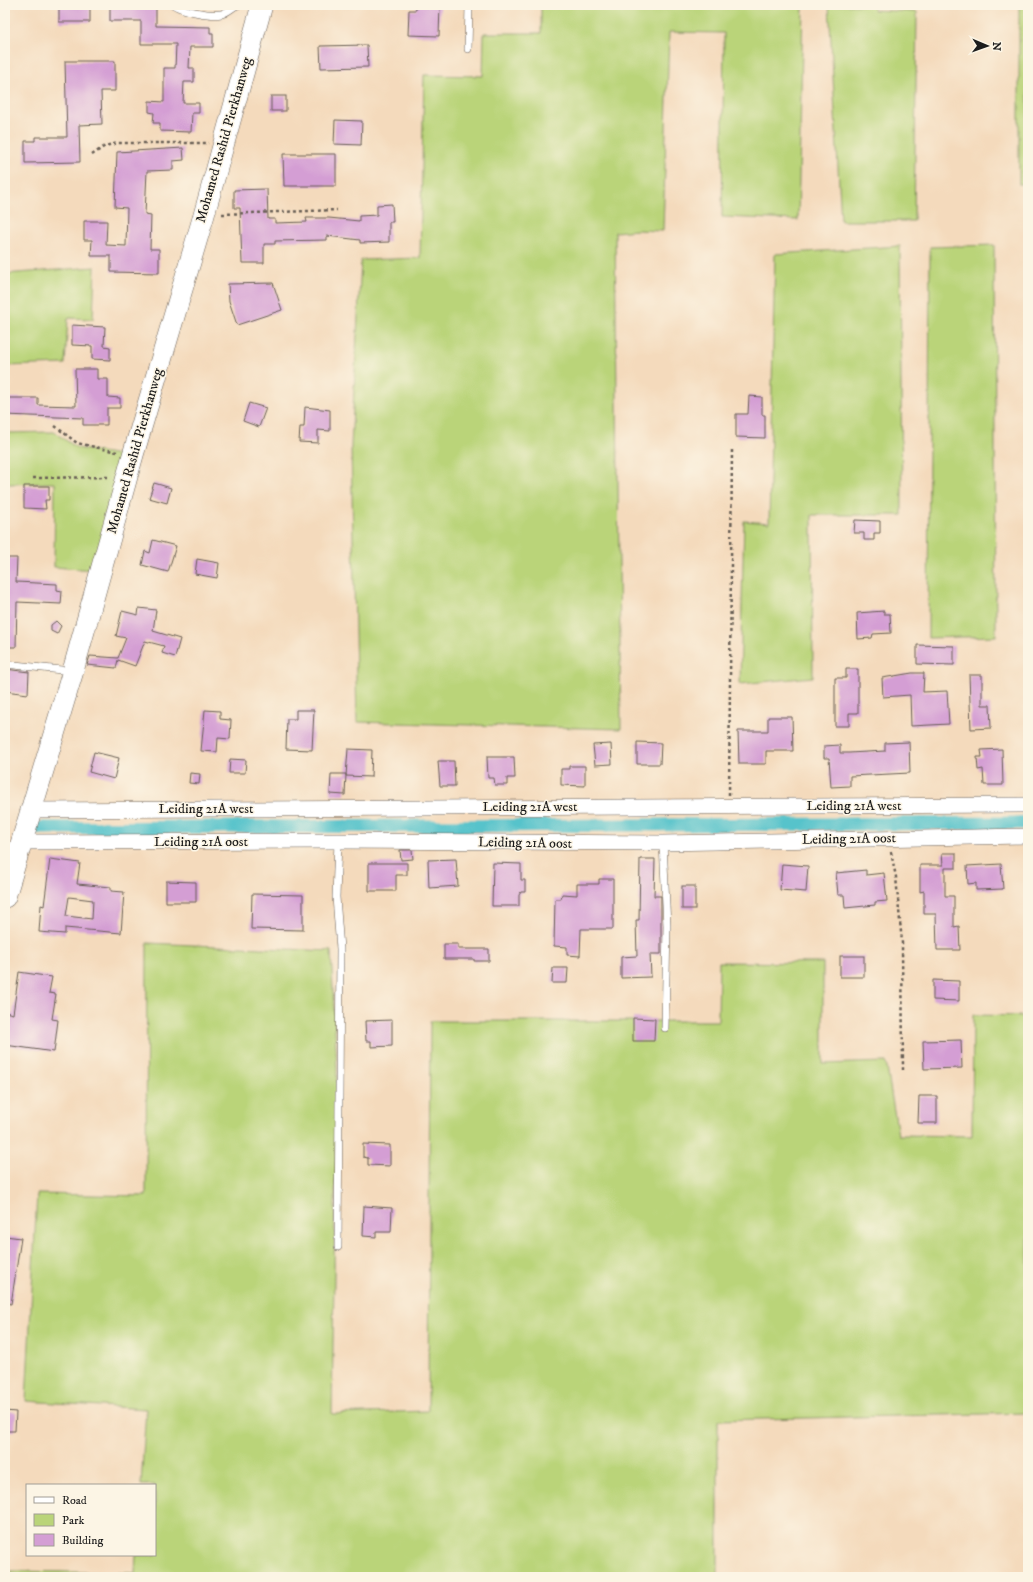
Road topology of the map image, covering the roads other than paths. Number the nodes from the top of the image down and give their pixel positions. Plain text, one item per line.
1 (174, 5) edge
2 (238, 5) edge
3 (262, 5) edge
4 (469, 5) edge
5 (468, 49) dead end
6 (5, 664) edge
7 (73, 671) junction
8 (1028, 805) edge
9 (31, 810) junction
10 (1028, 836) edge
11 (338, 841) junction
12 (22, 842) junction
13 (663, 843) junction
14 (5, 897) edge
15 (665, 1028) dead end
16 (338, 1247) dead end

1 - 2 lane
3 - 7 street, Mohamed Rashid Pierkhanweg
4 - 5 lane
6 - 7 lane
7 - 9 street, Mohamed Rashid Pierkhanweg
8 - 9 street, Leiding 21A west
9 - 12 street, Mohamed Rashid Pierkhanweg
10 - 13 street, Leiding 21A oost
11 - 12 street, Leiding 21A oost
11 - 13 street, Leiding 21A oost
11 - 16 lane
12 - 14 street, Mohamed Rashid Pierkhanweg
13 - 15 lane

